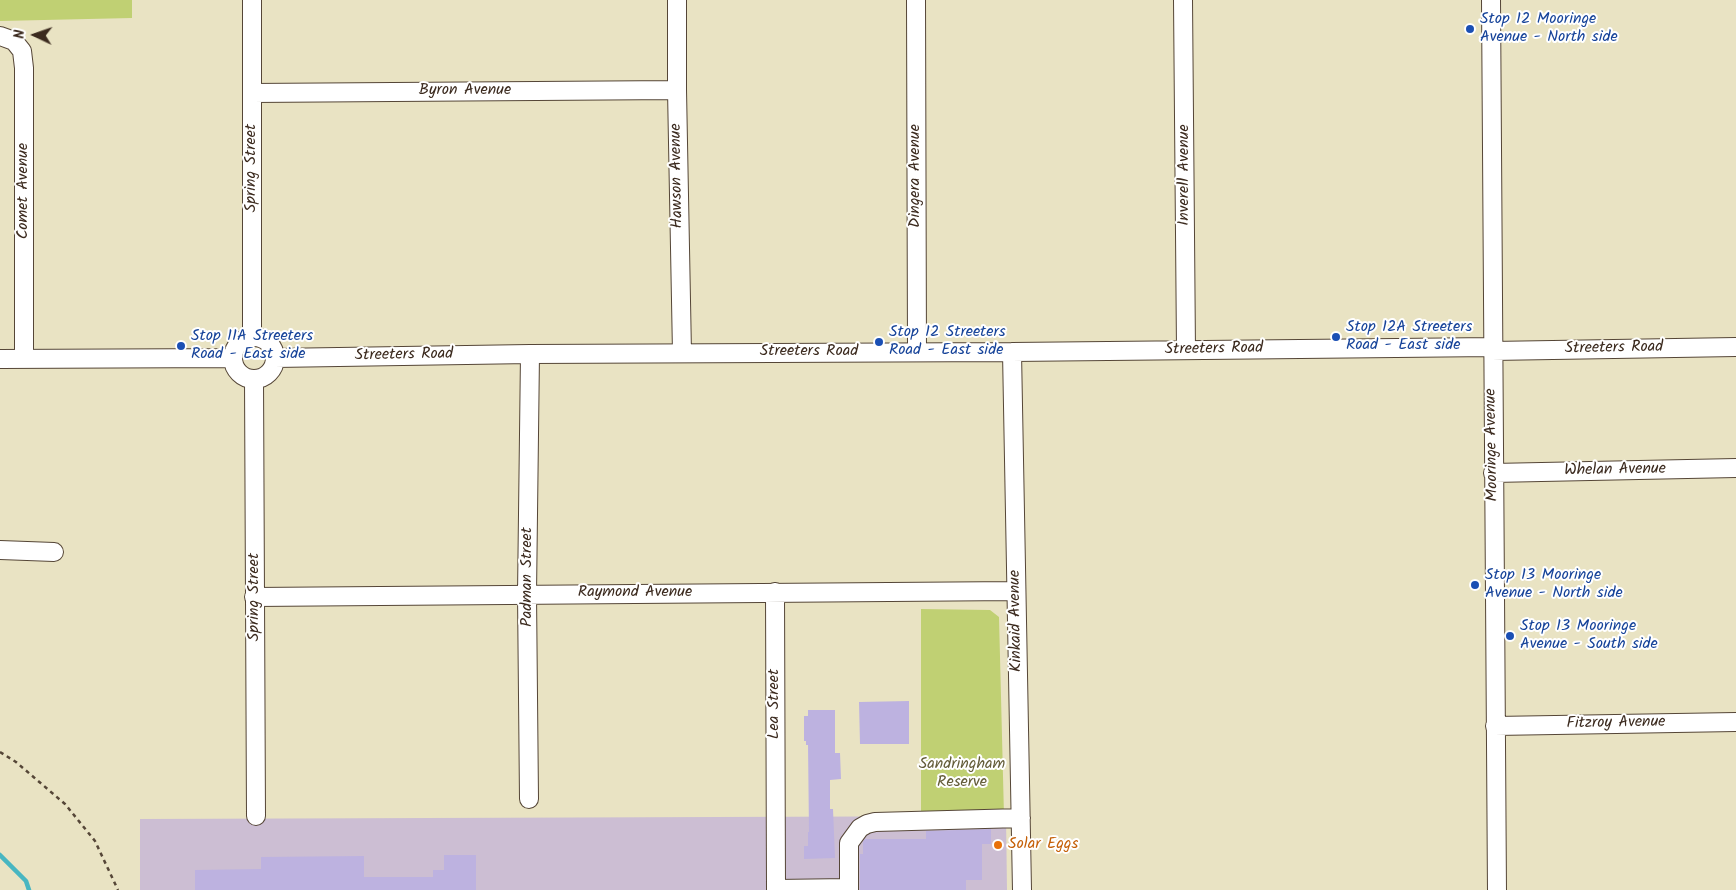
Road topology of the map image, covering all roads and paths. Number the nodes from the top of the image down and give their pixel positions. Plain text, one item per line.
1 (252, 0) edge
2 (677, 0) edge
3 (916, 0) edge
4 (1184, 0) edge
5 (1491, 0) edge
6 (0, 36) edge
7 (677, 90) junction
8 (252, 93) junction
9 (252, 336) junction
10 (1736, 346) edge
11 (1492, 349) junction
12 (1186, 350) junction
13 (917, 352) junction
14 (1012, 352) junction
15 (682, 353) junction
16 (530, 354) junction
17 (232, 358) junction
18 (275, 358) junction
19 (0, 359) edge
20 (24, 359) junction
21 (254, 379) junction
22 (1736, 468) edge
23 (1493, 473) junction
24 (0, 550) edge
25 (54, 552) dead end
26 (1016, 591) junction
27 (775, 592) junction
28 (528, 594) junction
29 (254, 597) junction
30 (1736, 722) edge
31 (1496, 726) junction
32 (0, 752) edge
33 (530, 799) dead end
34 (256, 816) dead end
35 (1021, 818) junction
36 (849, 889) edge
37 (118, 890) edge
38 (1022, 890) edge
39 (1497, 890) edge

1 - 8 street, Spring Street
2 - 7 street, Hawson Avenue
3 - 13 street, Dingera Avenue
4 - 12 street, Inverell Avenue
5 - 11 street, Mooringe Avenue
6 - 20 street, Comet Avenue
7 - 8 street, Byron Avenue
7 - 15 street, Hawson Avenue
8 - 9 street, Spring Street
9 - 17 street
9 - 18 street
10 - 11 street, Streeters Road
11 - 12 street, Streeters Road
11 - 23 street, Mooringe Avenue
12 - 14 street, Streeters Road
13 - 14 street, Streeters Road
13 - 15 street, Streeters Road
14 - 26 street, Kinkaid Avenue
15 - 16 street, Streeters Road
16 - 18 street, Streeters Road
16 - 28 street, Padman Street
17 - 20 street
17 - 21 street
18 - 21 street
19 - 20 street
21 - 29 street, Spring Street
22 - 23 street, Whelan Avenue
23 - 31 street, Mooringe Avenue
24 - 25 street
26 - 27 street, Raymond Avenue
26 - 35 street, Kinkaid Avenue
27 - 28 street, Raymond Avenue
27 - 36 street, Lea Street
28 - 29 street, Raymond Avenue
28 - 33 street, Padman Street
29 - 34 street, Spring Street
30 - 31 street, Fitzroy Avenue
31 - 39 street, Mooringe Avenue
32 - 37 path
35 - 36 street
35 - 38 street, Kinkaid Avenue

